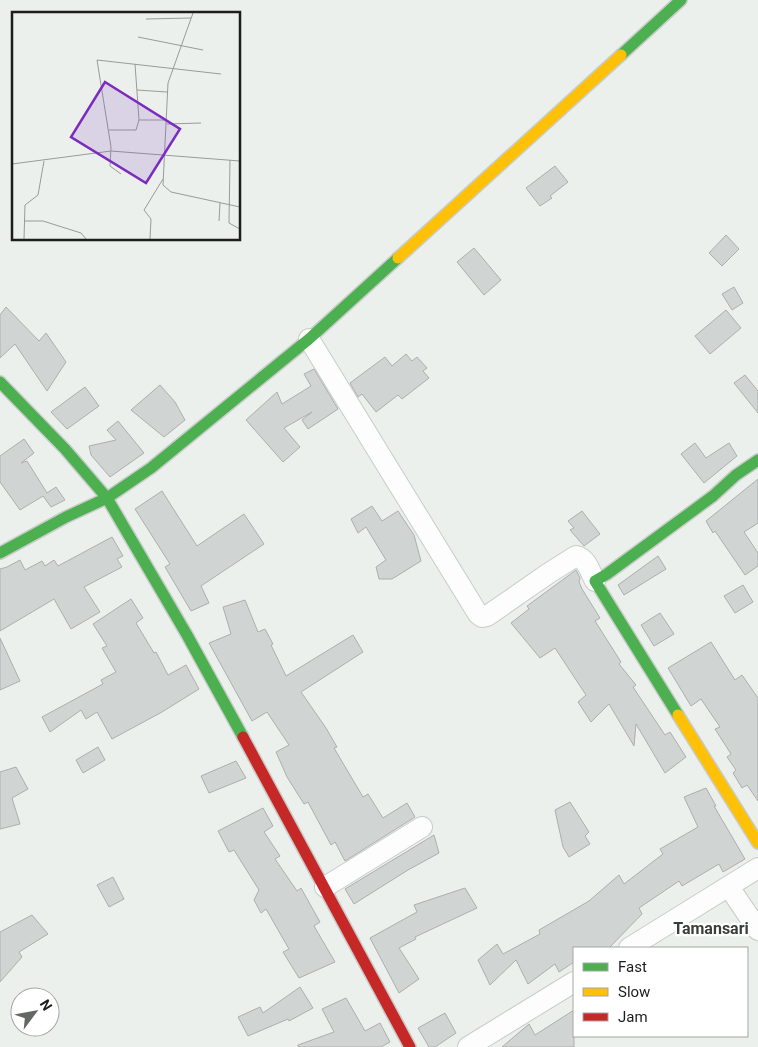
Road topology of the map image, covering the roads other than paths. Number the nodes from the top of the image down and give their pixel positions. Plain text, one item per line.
1 (681, 0) edge
2 (309, 339) junction
3 (0, 382) edge
4 (758, 460) edge
5 (107, 498) junction
6 (0, 553) edge
7 (595, 581) junction
8 (422, 827) dead end
9 (758, 843) edge
10 (758, 868) edge
11 (326, 887) junction
12 (729, 887) junction
13 (758, 930) edge
14 (631, 947) edge
15 (573, 983) edge
16 (410, 1047) edge
17 (468, 1047) edge

1 - 2 street
2 - 5 street
2 - 7 street
3 - 5 street
4 - 7 street
5 - 6 street
5 - 11 street
7 - 9 street
8 - 11 street
10 - 12 street
11 - 16 street
12 - 13 street
12 - 14 street
15 - 17 street

